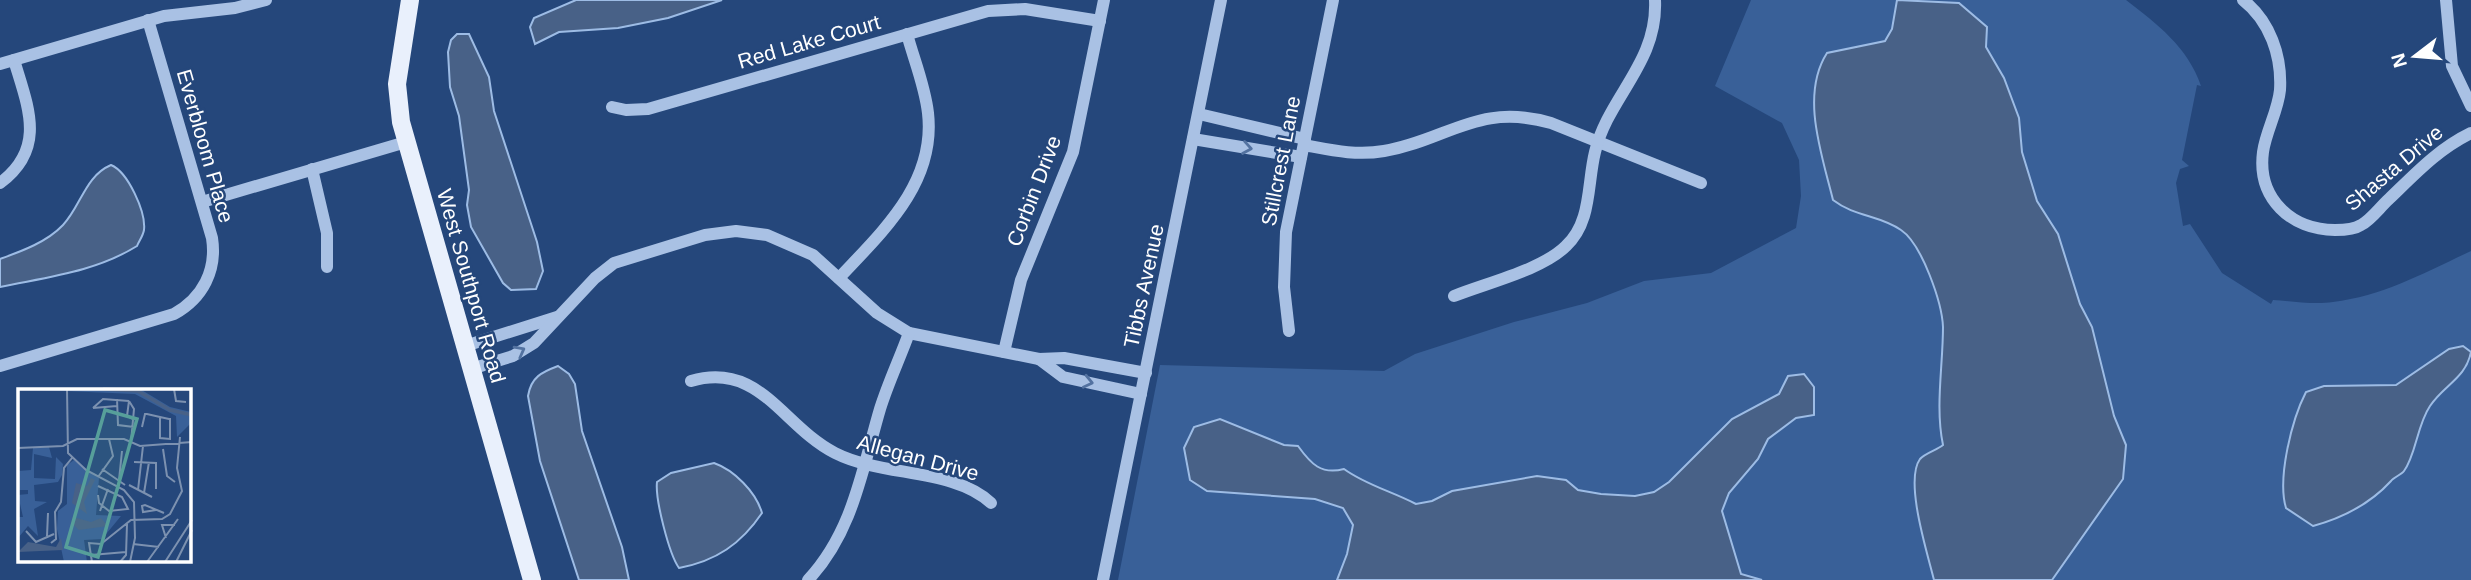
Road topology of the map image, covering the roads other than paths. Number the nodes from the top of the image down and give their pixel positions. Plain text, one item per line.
1 (266, 0) edge
2 (410, 0) edge
3 (1104, 0) edge
4 (1222, 0) edge
5 (1333, 0) edge
6 (1655, 0) edge
7 (2243, 0) edge
8 (2446, 0) edge
9 (148, 20) junction
10 (1100, 21) junction
11 (907, 34) junction
12 (14, 60) junction
13 (0, 64) edge
14 (2471, 106) edge
15 (612, 107) dead end
16 (1199, 114) junction
17 (2471, 133) edge
18 (1194, 139) junction
19 (406, 142) junction
20 (1599, 142) junction
21 (1303, 147) junction
22 (312, 169) junction
23 (0, 183) edge
24 (1701, 183) dead end
25 (202, 202) junction
26 (327, 267) dead end
27 (839, 278) junction
28 (1454, 296) dead end
29 (557, 317) junction
30 (1289, 331) dead end
31 (909, 333) junction
32 (465, 346) junction
33 (1004, 352) junction
34 (1039, 359) junction
35 (0, 366) edge
36 (471, 369) junction
37 (1146, 373) junction
38 (691, 381) dead end
39 (1141, 394) junction
40 (864, 465) junction
41 (991, 503) dead end
42 (532, 580) edge
43 (808, 580) edge
44 (1103, 580) edge

1 - 9 street
2 - 19 main road, West Southport Road
3 - 10 street, Corbin Drive
4 - 16 street, Tibbs Avenue
5 - 21 street, Stillcrest Lane
6 - 20 street
7 - 17 street, Shasta Drive
8 - 14 street
9 - 12 street
9 - 25 street, Everbloom Place
10 - 11 street, Red Lake Court
10 - 33 street, Corbin Drive
11 - 15 street, Red Lake Court
11 - 27 street
12 - 13 street
12 - 23 street
16 - 18 street, Tibbs Avenue
16 - 21 street
18 -> 21 street
18 - 37 street, Tibbs Avenue
19 - 22 street
19 - 32 main road, West Southport Road
20 - 21 street
20 - 24 street
20 - 28 street
21 - 30 street, Stillcrest Lane
22 - 25 street
22 - 26 street
25 - 35 street, Everbloom Place
27 - 29 street
27 - 31 street
29 - 32 street
36 -> 29 street
31 - 33 street
31 - 40 street
32 - 36 main road, West Southport Road
33 - 34 street
34 - 37 street
34 -> 39 street
36 - 42 main road, West Southport Road
37 - 39 street, Tibbs Avenue
38 - 40 street, Allegan Drive
39 - 44 street, Tibbs Avenue
40 - 41 street, Allegan Drive
40 - 43 street

